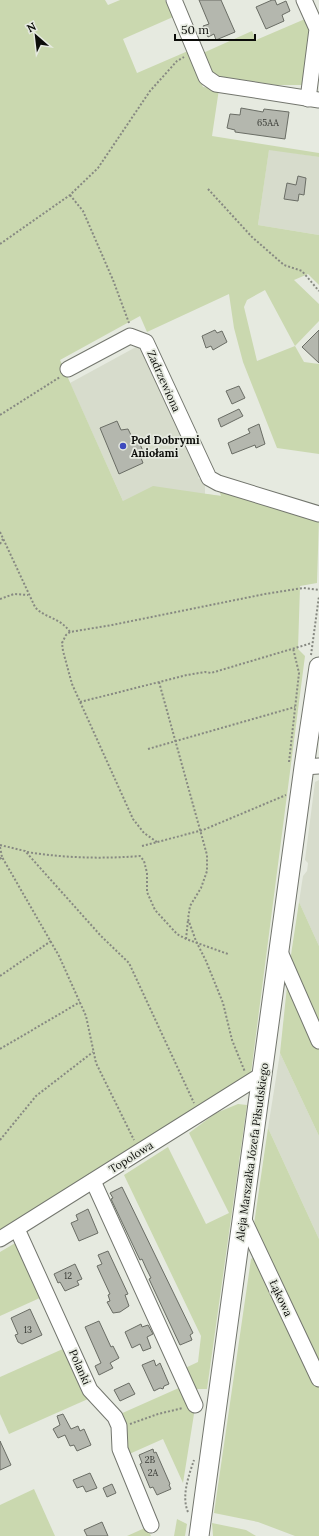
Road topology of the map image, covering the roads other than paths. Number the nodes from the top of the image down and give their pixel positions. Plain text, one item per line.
1 (174, 0) edge
2 (304, 0) edge
3 (314, 100) edge
4 (68, 369) road end
5 (170, 377) dead end
6 (213, 481) junction
7 (319, 514) edge
8 (319, 667) edge
9 (304, 766) edge
10 (280, 952) junction
11 (319, 1041) edge
12 (256, 1078) junction
13 (93, 1181) junction
14 (243, 1218) junction
15 (17, 1229) junction
16 (0, 1239) edge
17 (319, 1379) edge
18 (195, 1405) road end
19 (151, 1525) dead end
20 (199, 1536) edge

1 - 3 street
2 - 3 street
4 - 6 street, Zadrzewiona
5 - 6 street
6 - 7 street
8 - 9 main road, Aleja Marszałka Józefa Piłsudskiego
9 - 10 main road, Aleja Marszałka Józefa Piłsudskiego
10 - 11 street
10 - 12 main road, Aleja Marszałka Józefa Piłsudskiego
12 - 13 street, Topolowa
12 - 14 main road, Aleja Marszałka Józefa Piłsudskiego
13 - 15 street, Topolowa
13 - 18 street
14 - 17 street, Łąkowa
14 - 20 main road, Aleja Marszałka Józefa Piłsudskiego
15 - 16 street, Topolowa
15 - 19 street, Polanki

